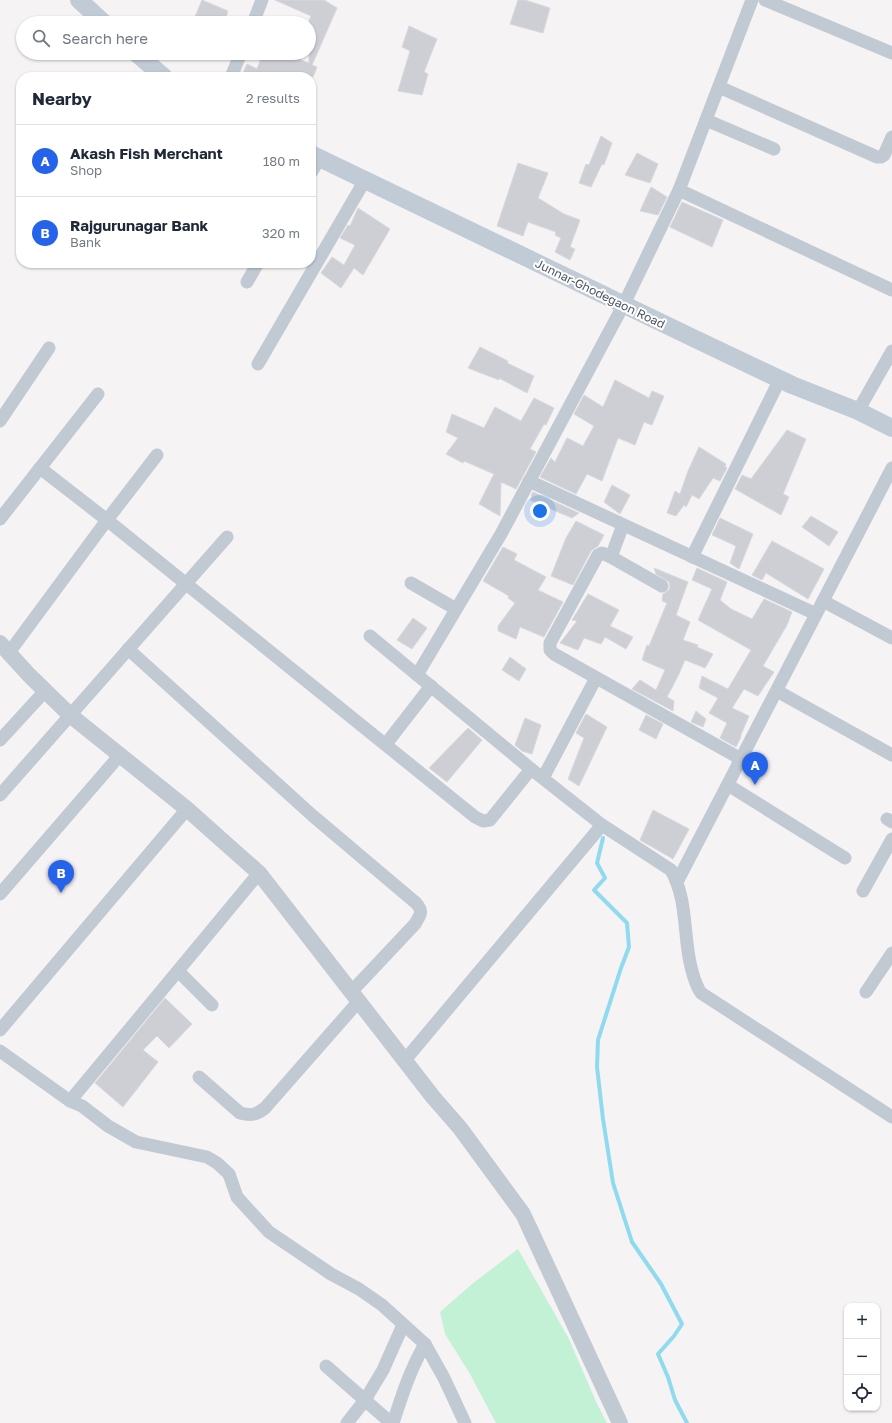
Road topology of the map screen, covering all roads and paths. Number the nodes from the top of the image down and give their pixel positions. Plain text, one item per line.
1 (79, 0) edge
2 (262, 0) edge
3 (752, 0) edge
4 (765, 0) edge
5 (96, 16) edge
6 (256, 16) edge
7 (892, 53) edge
8 (144, 60) edge
9 (238, 60) edge
10 (158, 72) edge
11 (233, 72) edge
12 (719, 87) junction
13 (706, 120) junction
14 (892, 137) edge
15 (774, 149) dead end
16 (316, 156) edge
17 (365, 180) junction
18 (679, 190) junction
19 (316, 264) edge
20 (255, 268) edge
21 (314, 268) edge
22 (247, 282) dead end
23 (892, 290) edge
24 (624, 304) junction
25 (50, 348) dead end
26 (892, 352) edge
27 (258, 364) dead end
28 (780, 379) junction
29 (98, 394) dead end
30 (858, 411) junction
31 (0, 421) edge
32 (892, 428) edge
33 (157, 455) dead end
34 (40, 468) junction
35 (892, 468) edge
36 (529, 481) junction
37 (0, 520) edge
38 (107, 520) junction
39 (623, 525) junction
40 (226, 537) dead end
41 (611, 557) junction
42 (692, 557) junction
43 (411, 582) dead end
44 (185, 584) junction
45 (662, 586) dead end
46 (823, 601) junction
47 (456, 609) junction
48 (816, 614) junction
49 (370, 636) dead end
50 (892, 638) edge
51 (4, 648) edge
52 (128, 649) junction
53 (417, 675) junction
54 (596, 678) junction
55 (431, 686) junction
56 (45, 691) junction
57 (776, 691) junction
58 (70, 715) junction
59 (0, 740) edge
60 (386, 744) junction
61 (120, 755) junction
62 (892, 755) edge
63 (741, 760) junction
64 (531, 768) junction
65 (543, 778) junction
66 (728, 785) junction
67 (0, 794) edge
68 (187, 809) junction
69 (602, 825) junction
70 (892, 839) edge
71 (845, 858) dead end
72 (259, 873) junction
73 (677, 882) junction
74 (862, 891) dead end
75 (0, 894) edge
76 (892, 953) edge
77 (178, 971) junction
78 (866, 992) dead end
79 (354, 997) junction
80 (212, 1005) dead end
81 (0, 1030) edge
82 (0, 1051) edge
83 (405, 1060) junction
84 (199, 1077) dead end
85 (70, 1101) junction
86 (891, 1113) edge
87 (403, 1325) junction
88 (425, 1344) junction
89 (326, 1366) dead end
90 (364, 1400) junction
91 (348, 1423) edge
92 (392, 1423) edge
93 (465, 1423) edge
94 (620, 1423) edge

1 - 5 main road
2 - 6 street
3 - 12 street
4 - 7 street
8 - 10 main road
9 - 11 street
12 - 13 street
12 - 14 street
13 - 15 street
13 - 18 street
16 - 17 main road, Junnar-Ghodegaon Road
17 - 19 street
17 - 24 main road, Junnar-Ghodegaon Road
18 - 23 street
18 - 24 street
20 - 22 street
21 - 27 street
24 - 28 main road, Junnar-Ghodegaon Road
24 - 36 street
25 - 31 street
26 - 30 street
28 - 30 main road, Junnar-Ghodegaon Road
28 - 42 street
29 - 34 street
30 - 32 main road, Junnar-Ghodegaon Road
33 - 38 street
34 - 37 street
34 - 38 street
35 - 46 street
36 - 39 street
36 - 47 street
38 - 44 street
38 - 51 street
39 - 41 street
39 - 42 street
40 - 44 street
41 - 45 street
41 - 54 street
42 - 48 street
43 - 47 street
44 - 52 street
44 - 60 street
46 - 48 street
46 - 50 street
47 - 53 street
48 - 57 street
49 - 53 street
51 - 56 street
52 - 58 street
52 - 79 street
53 - 55 street
54 - 63 street
54 - 65 street
55 - 60 street
55 - 64 street
56 - 58 street
56 - 59 street
57 - 62 street
57 - 63 street
58 - 61 street
58 - 67 street
60 - 64 street
61 - 68 street
61 - 75 street
63 - 66 street
64 - 65 street
65 - 69 street
66 - 71 street
66 - 73 street
68 - 72 street
68 - 81 street
69 - 73 street
69 - 83 street
70 - 74 street
72 - 77 street
72 - 79 street
73 - 86 street
76 - 78 street
77 - 80 street
77 - 85 street
79 - 83 street
79 - 84 street
82 - 85 street
83 - 94 street
85 - 87 street
87 - 88 street
87 - 90 street
88 - 92 street
88 - 93 street
89 - 90 street
90 - 91 street
90 - 92 street

